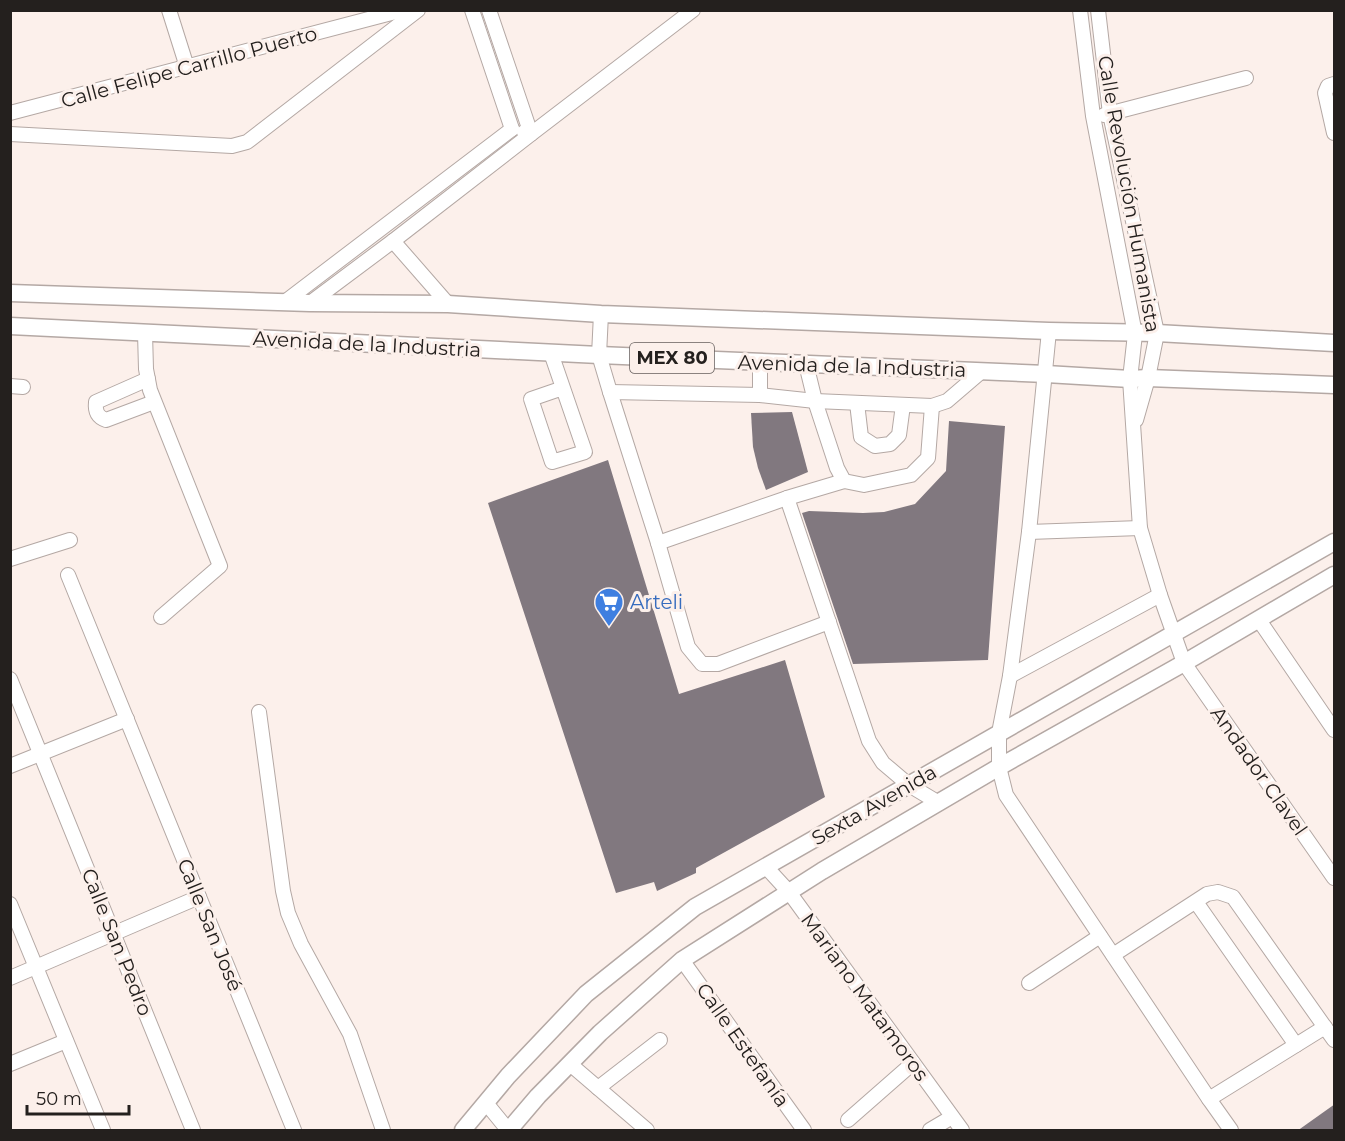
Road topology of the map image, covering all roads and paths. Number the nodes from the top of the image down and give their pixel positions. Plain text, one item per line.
1 (169, 10) edge
2 (403, 10) edge
3 (418, 10) edge
4 (472, 10) edge
5 (489, 10) edge
6 (693, 10) edge
7 (1080, 10) edge
8 (1098, 10) edge
9 (187, 67) junction
10 (1246, 78) dead end
11 (1335, 84) edge
12 (10, 113) edge
13 (1110, 114) junction
14 (1093, 117) junction
15 (513, 129) junction
16 (1335, 133) edge
17 (10, 134) edge
18 (531, 134) junction
19 (393, 240) junction
20 (10, 293) edge
21 (286, 301) junction
22 (310, 303) junction
23 (448, 304) junction
24 (601, 314) junction
25 (10, 327) edge
26 (1049, 331) junction
27 (145, 333) junction
28 (1157, 333) junction
29 (1135, 334) junction
30 (1335, 343) edge
31 (551, 353) junction
32 (599, 355) junction
33 (760, 362) junction
34 (806, 364) junction
35 (982, 371) junction
36 (1046, 374) junction
37 (1148, 378) junction
38 (148, 379) junction
39 (1130, 379) junction
40 (1335, 385) edge
41 (563, 388) junction
42 (610, 392) junction
43 (760, 396) junction
44 (815, 401) junction
45 (154, 402) junction
46 (857, 403) junction
47 (903, 405) junction
48 (932, 406) junction
49 (1132, 431) junction
50 (844, 481) junction
51 (787, 498) junction
52 (1140, 528) junction
53 (1029, 532) junction
54 (70, 540) dead end
55 (1335, 542) edge
56 (658, 543) junction
57 (10, 559) edge
58 (68, 575) dead end
59 (1335, 575) edge
60 (1160, 596) junction
61 (161, 617) dead end
62 (1259, 620) junction
63 (830, 622) junction
64 (1174, 634) junction
65 (1184, 663) junction
66 (1010, 676) junction
67 (10, 679) edge
68 (259, 712) dead end
69 (127, 719) junction
70 (1335, 730) edge
71 (999, 733) junction
72 (40, 753) junction
73 (10, 766) edge
74 (999, 767) junction
75 (909, 785) junction
76 (939, 803) junction
77 (766, 867) junction
78 (1335, 878) edge
79 (789, 892) junction
80 (199, 897) junction
81 (1196, 902) junction
82 (10, 904) edge
83 (114, 934) junction
84 (1100, 936) junction
85 (1113, 955) junction
86 (682, 960) junction
87 (36, 967) junction
88 (10, 978) edge
89 (1029, 983) dead end
90 (1325, 1027) junction
91 (660, 1040) dead end
92 (1335, 1040) edge
93 (66, 1041) junction
94 (1296, 1045) junction
95 (10, 1064) edge
96 (570, 1064) junction
97 (913, 1064) junction
98 (598, 1088) junction
99 (1209, 1099) junction
100 (486, 1103) junction
101 (952, 1117) junction
102 (848, 1120) dead end
103 (103, 1131) edge
104 (193, 1131) edge
105 (294, 1131) edge
106 (383, 1131) edge
107 (463, 1131) edge
108 (509, 1131) edge
109 (647, 1131) edge
110 (804, 1131) edge
111 (930, 1131) edge
112 (962, 1131) edge
113 (1231, 1131) edge

1 - 9 street
2 - 9 street, Calle Felipe Carrillo Puerto
3 - 17 street, Calle Felipe Carrillo Puerto
4 - 15 street
5 - 18 street
6 - 18 street
7 - 14 street, Calle Revolución Humanista
8 - 13 street, Calle Revolución Humanista
9 - 12 street, Calle Felipe Carrillo Puerto
10 - 13 street
11 - 16 street
13 - 14 street
13 - 28 street, Calle Revolución Humanista
14 - 29 street, Calle Revolución Humanista
15 - 18 street
15 - 21 street
18 - 19 street
19 - 22 street
19 - 23 street
20 - 21 main road, Avenida de la Industria / MEX 80
21 - 22 main road, Avenida de la Industria / MEX 80
22 - 23 main road, Avenida de la Industria / MEX 80
23 - 24 main road, Avenida de la Industria / MEX 80
24 - 26 main road, Avenida de la Industria / MEX 80
24 - 32 street
25 - 27 main road, Avenida de la Industria / MEX 80
26 - 29 main road, Avenida de la Industria / MEX 80
26 - 36 street
27 - 31 main road, Avenida de la Industria / MEX 80
27 - 38 street
28 - 29 main road, Avenida de la Industria / MEX 80
28 - 30 main road, Avenida de la Industria / MEX 80
28 - 37 street, Calle Revolución Humanista
29 - 39 street, Calle Revolución Humanista
31 - 32 main road, Avenida de la Industria / MEX 80
31 - 41 street
32 - 33 main road, Avenida de la Industria / MEX 80
32 - 42 street
33 - 34 main road, Avenida de la Industria / MEX 80
33 - 43 street
34 - 35 main road, Avenida de la Industria / MEX 80
34 - 44 street
35 - 36 main road, Avenida de la Industria / MEX 80
35 - 48 street
36 - 39 main road, Avenida de la Industria / MEX 80
36 - 53 street
37 - 39 main road, Avenida de la Industria / MEX 80
37 - 40 main road, Avenida de la Industria / MEX 80
37 - 49 street, Calle Revolución Humanista
38 - 45 street
38 - 45 street
39 - 49 street, Calle Revolución Humanista
41 - 41 street
42 - 43 street
42 - 56 street
43 - 44 street
44 - 46 street
44 - 50 street
45 - 61 street
46 - 47 street
46 - 47 street
47 - 48 street
48 - 50 street
49 - 52 street, Calle Revolución Humanista
50 - 51 street
51 - 56 street
51 - 63 street
52 - 53 street
52 - 60 street, Andador Clavel
53 - 66 street
54 - 57 street
55 - 64 main road, Sexta Avenida
56 - 63 street
58 - 69 street, Calle San José
59 - 62 main road, Sexta Avenida
60 - 64 street, Andador Clavel
60 - 66 street
62 - 65 main road, Sexta Avenida
62 - 70 street
63 - 75 street
64 - 65 street, Andador Clavel
64 - 71 main road, Sexta Avenida
65 - 74 main road, Sexta Avenida
65 - 78 street, Andador Clavel
66 - 71 street
67 - 72 street, Calle San Pedro
68 - 106 street
69 - 72 street
69 - 80 street, Calle San José
71 - 74 street
71 - 75 main road, Sexta Avenida
72 - 73 street
72 - 83 street, Calle San Pedro
74 - 76 main road, Sexta Avenida
74 - 84 street
75 - 76 street
75 - 77 main road, Sexta Avenida
76 - 79 main road, Sexta Avenida
77 - 79 street, Mariano Matamoros
77 - 100 main road, Sexta Avenida
79 - 86 main road, Sexta Avenida
79 - 97 street, Mariano Matamoros
80 - 83 street
80 - 105 street, Calle San José
81 - 85 street
81 - 90 street
81 - 94 street
82 - 87 street
83 - 87 street
83 - 104 street, Calle San Pedro
84 - 85 street
84 - 89 street
85 - 99 street
86 - 96 main road, Sexta Avenida
86 - 110 street, Calle Estefanía
87 - 88 street
87 - 93 street
90 - 92 street
90 - 94 street
91 - 98 street
93 - 95 street
93 - 103 street
94 - 99 street
96 - 98 street
96 - 108 main road, Sexta Avenida
97 - 101 street, Mariano Matamoros
97 - 102 street
98 - 109 street
99 - 113 street
100 - 107 main road, Sexta Avenida
100 - 108 street
101 - 111 street
101 - 112 street, Mariano Matamoros

